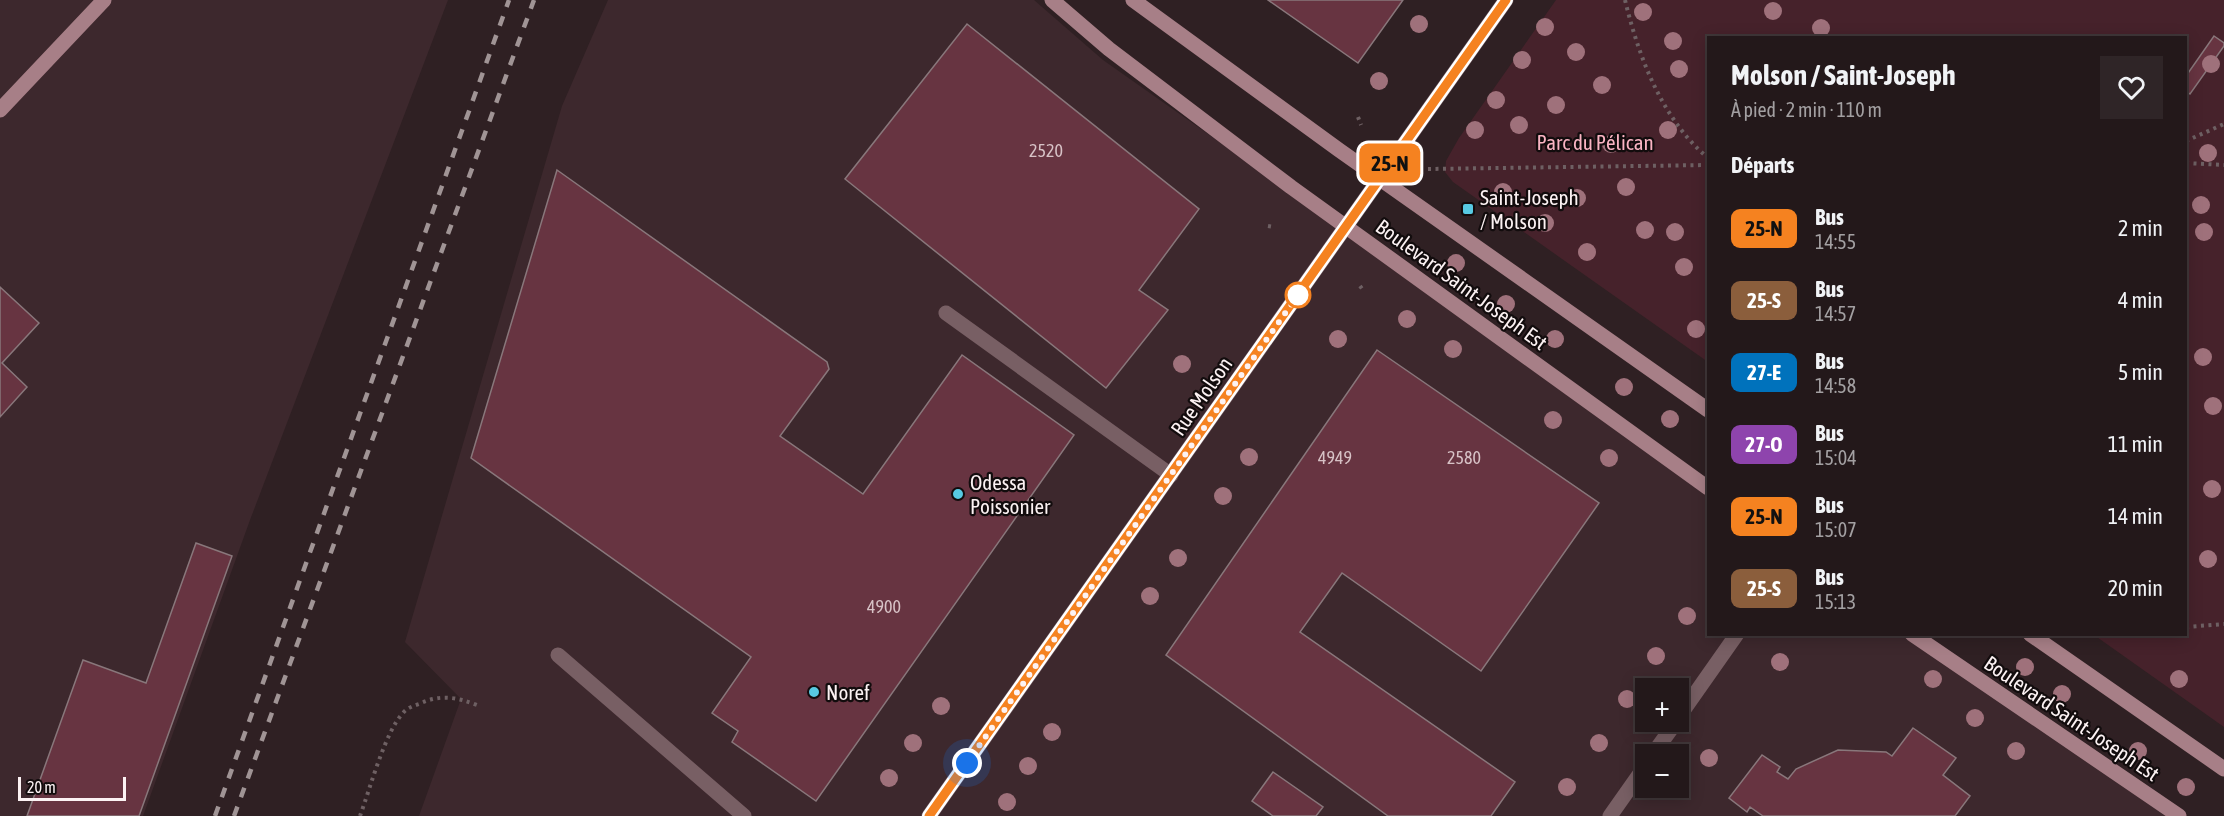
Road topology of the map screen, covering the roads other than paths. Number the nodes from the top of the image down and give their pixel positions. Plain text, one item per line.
1 (104, 0) edge
2 (1052, 0) edge
3 (1133, 0) edge
4 (1506, 0) edge
5 (0, 110) edge
6 (1379, 178) junction
7 (1347, 226) junction
8 (946, 313) dead end
9 (1707, 409) edge
10 (1171, 475) junction
11 (1707, 487) edge
12 (1736, 636) edge
13 (1915, 636) edge
14 (2033, 636) edge
15 (558, 655) dead end
16 (1689, 703) edge
17 (2224, 769) edge
18 (1635, 781) edge
19 (744, 816) edge
20 (929, 816) edge
21 (1610, 816) edge
22 (2179, 816) edge

1 - 5 main road
2 - 7 main road, Boulevard Saint-Joseph Est
3 - 6 main road, Boulevard Saint-Joseph Est
4 - 6 street, Rue Molson
6 - 7 street, Rue Molson
6 - 9 main road, Boulevard Saint-Joseph Est
7 - 10 street, Rue Molson
7 - 11 main road, Boulevard Saint-Joseph Est
8 - 10 street
10 - 20 street, Rue Molson
12 - 16 street
13 - 22 main road, Boulevard Saint-Joseph Est
14 - 17 main road, Boulevard Saint-Joseph Est
15 - 19 street
18 - 21 street

